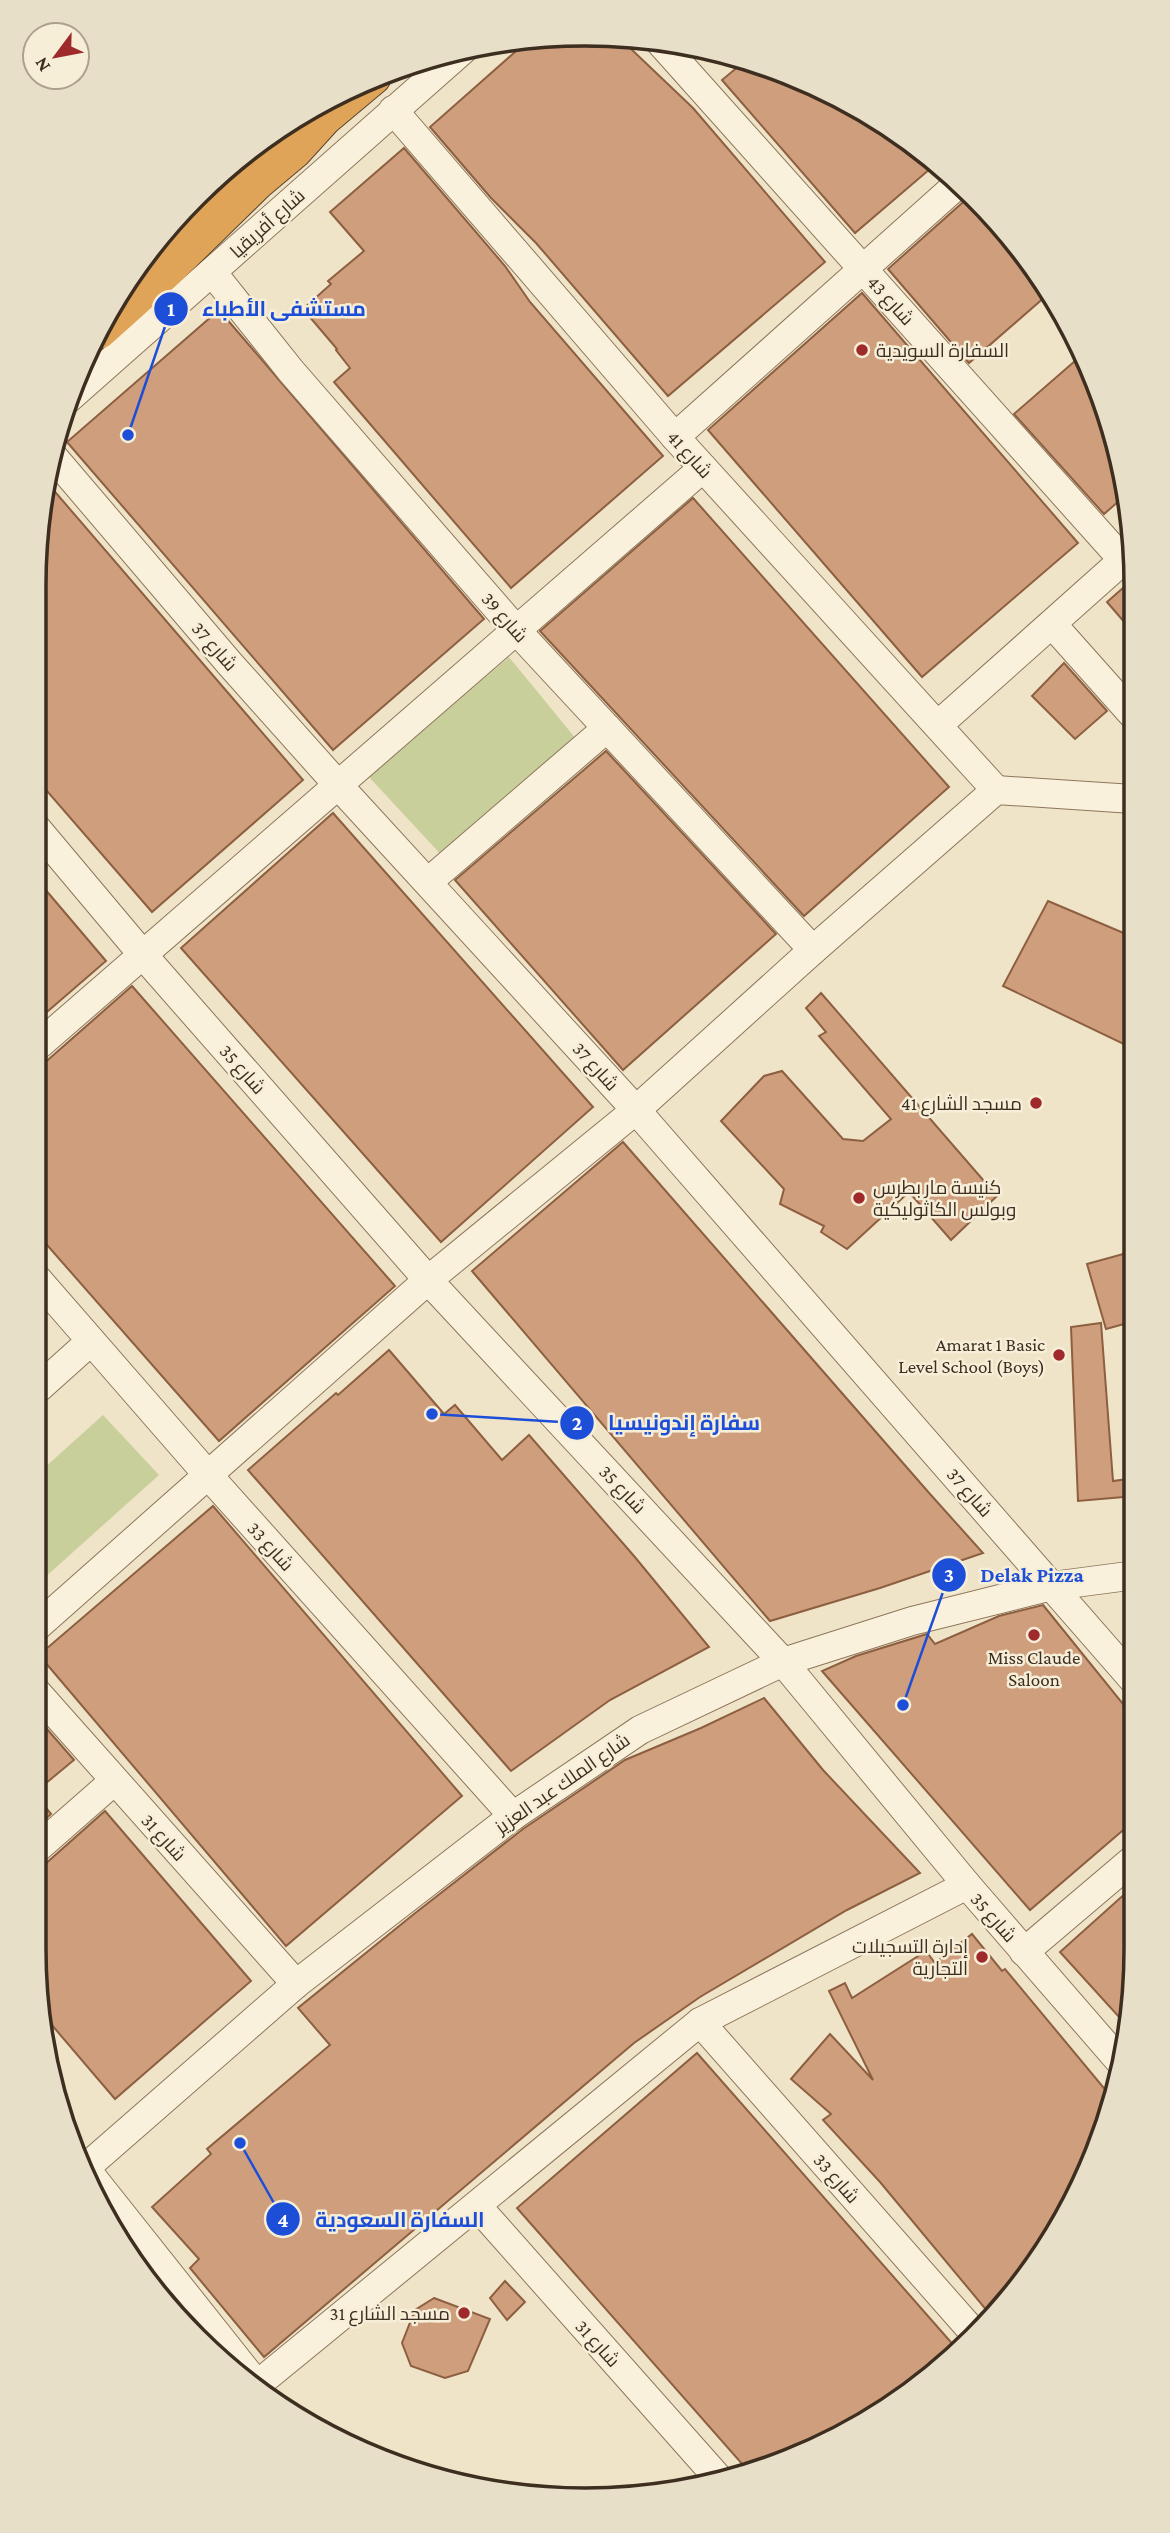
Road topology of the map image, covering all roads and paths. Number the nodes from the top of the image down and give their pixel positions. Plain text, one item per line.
1 (669, 52) edge
2 (446, 64) edge
3 (393, 110) junction
4 (300, 127) edge
5 (285, 139) edge
6 (952, 190) edge
7 (862, 268) junction
8 (212, 272) junction
9 (121, 310) edge
10 (86, 383) edge
11 (675, 438) junction
12 (60, 464) edge
13 (703, 468) junction
14 (1123, 551) edge
15 (1123, 560) edge
16 (1052, 624) junction
17 (517, 631) junction
18 (1124, 705) edge
19 (938, 725) junction
20 (607, 728) junction
21 (338, 785) junction
22 (996, 790) junction
23 (1124, 798) edge
24 (46, 839) edge
25 (428, 882) junction
26 (813, 950) junction
27 (143, 955) junction
28 (46, 1039) edge
29 (636, 1110) junction
30 (428, 1280) junction
31 (46, 1289) edge
32 (91, 1341) junction
33 (46, 1381) edge
34 (208, 1475) junction
35 (1124, 1577) edge
36 (1052, 1586) junction
37 (46, 1618) edge
38 (783, 1662) junction
39 (1124, 1669) edge
40 (46, 1703) edge
41 (114, 1781) junction
42 (513, 1816) junction
43 (46, 1841) edge
44 (1124, 1867) edge
45 (967, 1885) junction
46 (1024, 1952) junction
47 (296, 1984) junction
48 (700, 2022) junction
49 (1114, 2054) edge
50 (91, 2163) edge
51 (106, 2196) edge
52 (477, 2206) junction
53 (968, 2327) edge
54 (241, 2364) edge
55 (262, 2379) edge
56 (713, 2472) edge

1 - 7 street, شارع 43
2 - 3 street, شارع أفريقيا
3 - 8 street, شارع أفريقيا
3 - 11 street, شارع 41
4 - 5 highway, شارع أفريقيا
5 - 9 highway, شارع أفريقيا
6 - 7 street
7 - 11 street
7 - 14 street, شارع 43
8 - 10 street, شارع أفريقيا
8 - 17 street, شارع 39
11 - 13 street, شارع 41
12 - 21 street, شارع 37
13 - 17 street
13 - 19 street, شارع 41
15 - 16 street
16 - 18 street
16 - 19 street
17 - 20 street, شارع 39
17 - 21 street
19 - 22 street, شارع 41
20 - 25 street
20 - 26 street, شارع 39
21 - 25 street, شارع 37
21 - 27 street
22 - 23 street
22 - 26 street
24 - 27 street, شارع 35
25 - 29 street, شارع 37
26 - 29 street
27 - 28 street
27 - 30 street, شارع 35
29 - 30 street
29 - 36 street, شارع 37
30 - 34 street
30 - 38 street, شارع 35
31 - 32 street, شارع 33
32 - 33 street
32 - 34 street, شارع 33
34 - 37 street
34 - 42 street, شارع 33
35 - 36 street, شارع الملك عبد العزيز
36 - 38 street, شارع الملك عبد العزيز
36 - 39 street, شارع 37
38 - 42 street, شارع الملك عبد العزيز
38 - 45 street, شارع 35
40 - 41 street, شارع 31
41 - 43 street
41 - 47 street, شارع 31
42 - 47 street, شارع الملك عبد العزيز
44 - 46 street
45 - 46 street, شارع 35
45 - 48 street
46 - 49 street, شارع 35
47 - 50 street, شارع الملك عبد العزيز
48 - 52 street
48 - 53 street, شارع 33
51 - 54 street
52 - 55 street
52 - 56 street, شارع 31

